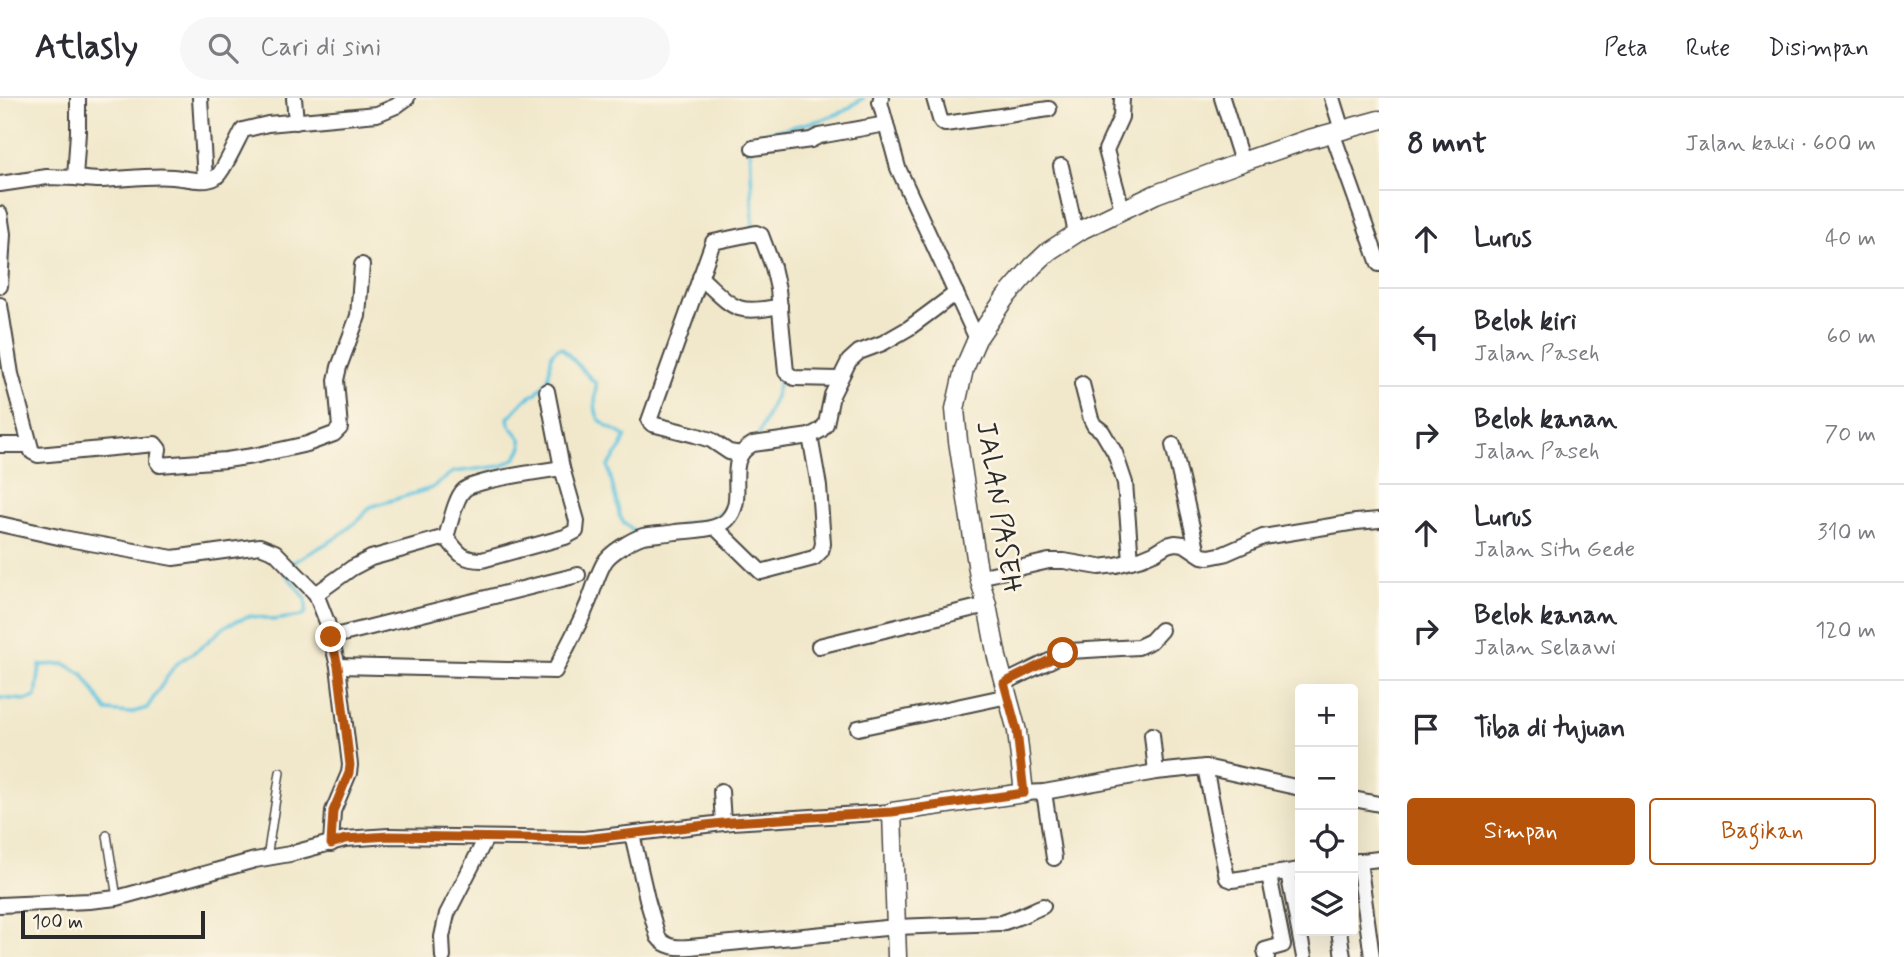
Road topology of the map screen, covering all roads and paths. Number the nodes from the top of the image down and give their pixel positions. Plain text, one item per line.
1 (78, 98) edge
2 (200, 98) edge
3 (294, 98) edge
4 (407, 98) edge
5 (881, 98) edge
6 (934, 98) edge
7 (1122, 98) edge
8 (1222, 98) edge
9 (1332, 98) edge
10 (1049, 109) dead end
11 (1379, 120) edge
12 (296, 122) junction
13 (886, 124) junction
14 (1337, 131) junction
15 (753, 148) dead end
16 (1242, 162) junction
17 (1061, 166) dead end
18 (75, 178) junction
19 (205, 180) junction
20 (1, 186) edge
21 (1122, 209) junction
22 (0, 214) edge
23 (1076, 233) junction
24 (1379, 264) edge
25 (362, 265) dead end
26 (700, 277) junction
27 (0, 286) edge
28 (956, 293) junction
29 (0, 305) edge
30 (777, 307) junction
31 (977, 339) junction
32 (839, 379) junction
33 (1082, 384) dead end
34 (547, 391) dead end
35 (810, 436) junction
36 (0, 444) edge
37 (29, 445) junction
38 (1173, 445) dead end
39 (738, 453) junction
40 (562, 468) junction
41 (1379, 520) edge
42 (0, 524) edge
43 (716, 528) junction
44 (446, 537) junction
45 (1198, 553) junction
46 (1131, 561) junction
47 (578, 575) dead end
48 (979, 577) junction
49 (316, 594) junction
50 (987, 605) junction
51 (1161, 630) dead end
52 (331, 637) junction
53 (819, 646) dead end
54 (338, 666) junction
55 (1006, 689) junction
56 (858, 728) dead end
57 (1152, 735) dead end
58 (1205, 767) junction
59 (280, 772) dead end
60 (1156, 772) junction
61 (1295, 787) edge
62 (721, 791) dead end
63 (1044, 792) junction
64 (1024, 793) junction
65 (1358, 800) edge
66 (1379, 804) edge
67 (892, 812) junction
68 (723, 824) junction
69 (632, 834) junction
70 (107, 835) dead end
71 (486, 838) junction
72 (331, 844) junction
73 (267, 858) junction
74 (1054, 858) dead end
75 (1379, 859) edge
76 (1358, 862) edge
77 (1294, 871) edge
78 (1358, 873) edge
79 (1269, 875) junction
80 (117, 898) junction
81 (0, 905) edge
82 (1044, 906) dead end
83 (895, 927) junction
84 (1340, 936) edge
85 (443, 957) edge
86 (897, 957) edge
87 (1267, 957) edge
88 (1304, 957) edge
89 (1343, 957) edge
90 (1372, 957) edge

1 - 18 street
2 - 19 street
3 - 12 street
4 - 12 street
5 - 13 street
6 - 10 street
7 - 21 street
8 - 16 street
9 - 14 street
11 - 14 street, JALAN PASEH
12 - 19 street
13 - 15 street
13 - 28 street
14 - 16 street, JALAN PASEH
14 - 24 street
16 - 21 street, JALAN PASEH
17 - 23 street
18 - 19 street
18 - 20 street
21 - 23 street, JALAN PASEH
22 - 27 street
23 - 31 street, JALAN PASEH
25 - 37 street
26 - 30 street
26 - 30 street
26 - 39 street
28 - 31 street
28 - 32 street
29 - 37 street
30 - 32 street
31 - 48 street, JALAN PASEH
32 - 35 street
33 - 46 street
34 - 40 street
35 - 39 street
35 - 43 street
36 - 37 street
38 - 45 street
39 - 43 street
40 - 44 street
40 - 44 street
41 - 45 street
42 - 49 street
43 - 54 street
44 - 49 street
45 - 46 street
46 - 48 street
47 - 52 street
48 - 50 street, JALAN PASEH
49 - 52 street
50 - 53 street
50 - 55 street, JALAN PASEH
51 - 55 street
52 - 54 street
54 - 72 street
55 - 56 street
55 - 64 street, JALAN PASEH
57 - 60 street
58 - 60 street
58 - 61 street
58 - 79 street
59 - 73 lane
60 - 63 street
62 - 68 street
63 - 64 street
63 - 74 street
64 - 67 street
65 - 66 street
67 - 68 street
67 - 83 street
68 - 69 street
69 - 71 street
69 - 83 street
70 - 80 lane
71 - 72 street
71 - 85 street
72 - 73 street
73 - 80 street
75 - 76 street
77 - 79 street
77 - 88 street
78 - 90 street
79 - 87 street
80 - 81 street
82 - 83 street
83 - 86 street
84 - 89 street

